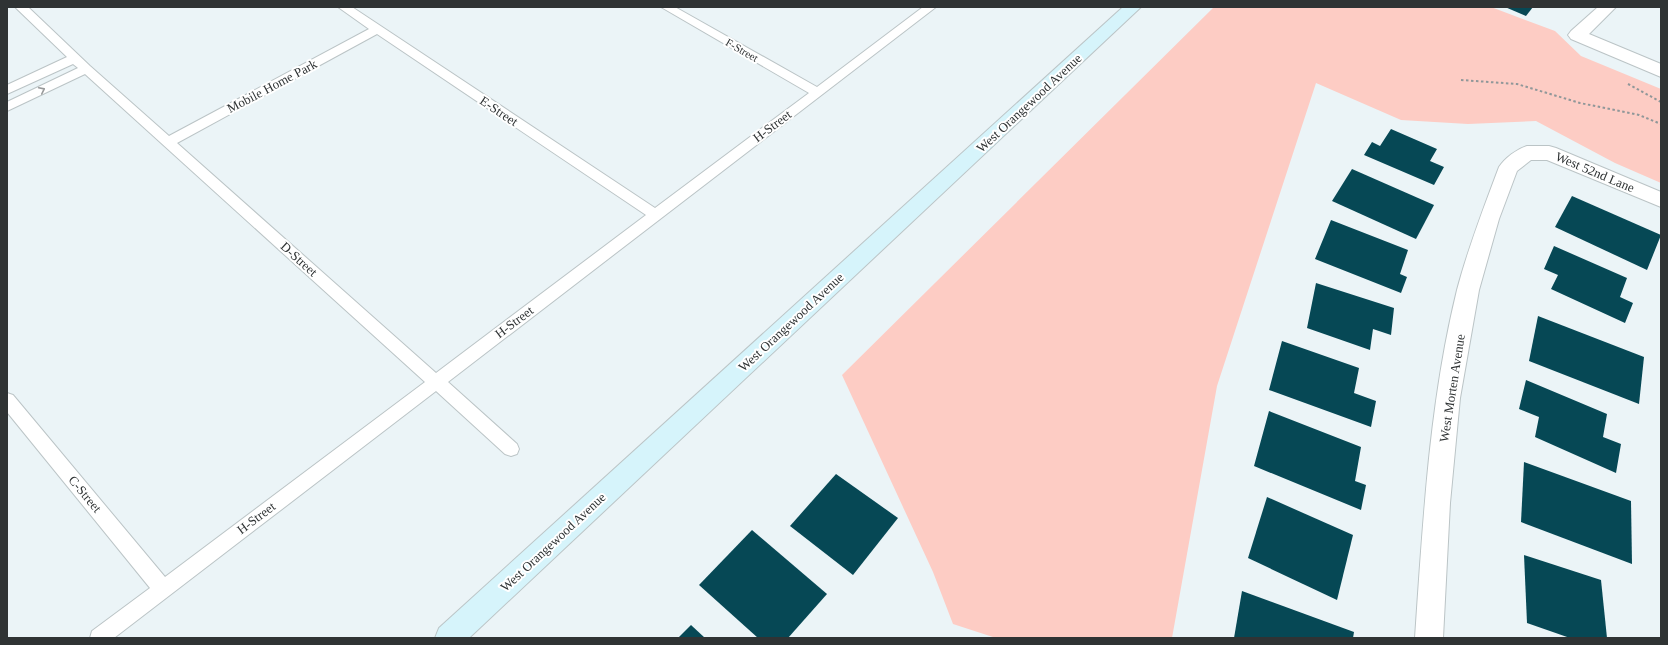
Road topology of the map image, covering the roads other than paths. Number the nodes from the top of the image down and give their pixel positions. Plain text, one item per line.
1 (344, 7) edge
2 (667, 7) edge
3 (930, 7) edge
4 (1133, 7) edge
5 (1608, 7) edge
6 (23, 8) edge
7 (376, 30) junction
8 (75, 58) junction
9 (86, 69) junction
10 (1661, 71) edge
11 (7, 90) edge
12 (817, 92) junction
13 (7, 107) edge
14 (168, 142) junction
15 (1527, 153) joint
16 (1661, 200) edge
17 (655, 215) junction
18 (435, 381) junction
19 (7, 400) edge
20 (511, 449) dead end
21 (163, 589) junction
22 (99, 638) edge
23 (449, 638) edge
24 (1429, 638) edge

1 - 7 lane, E-Street
2 - 12 lane, F-Street
3 - 12 lane, H-Street
4 - 23 street, West Orangewood Avenue
5 - 10 street
6 - 8 lane
7 - 14 lane, Mobile Home Park
7 - 17 lane, E-Street
8 - 9 lane
8 - 11 lane
13 -> 9 lane
9 - 14 lane, D-Street
12 - 17 lane, H-Street
14 - 18 lane, D-Street
15 - 16 street, West 52nd Lane
15 - 24 street, West Morten Avenue
17 - 18 lane, H-Street
18 - 20 lane, D-Street
18 - 21 lane, H-Street
19 - 21 lane, C-Street
21 - 22 lane, H-Street

